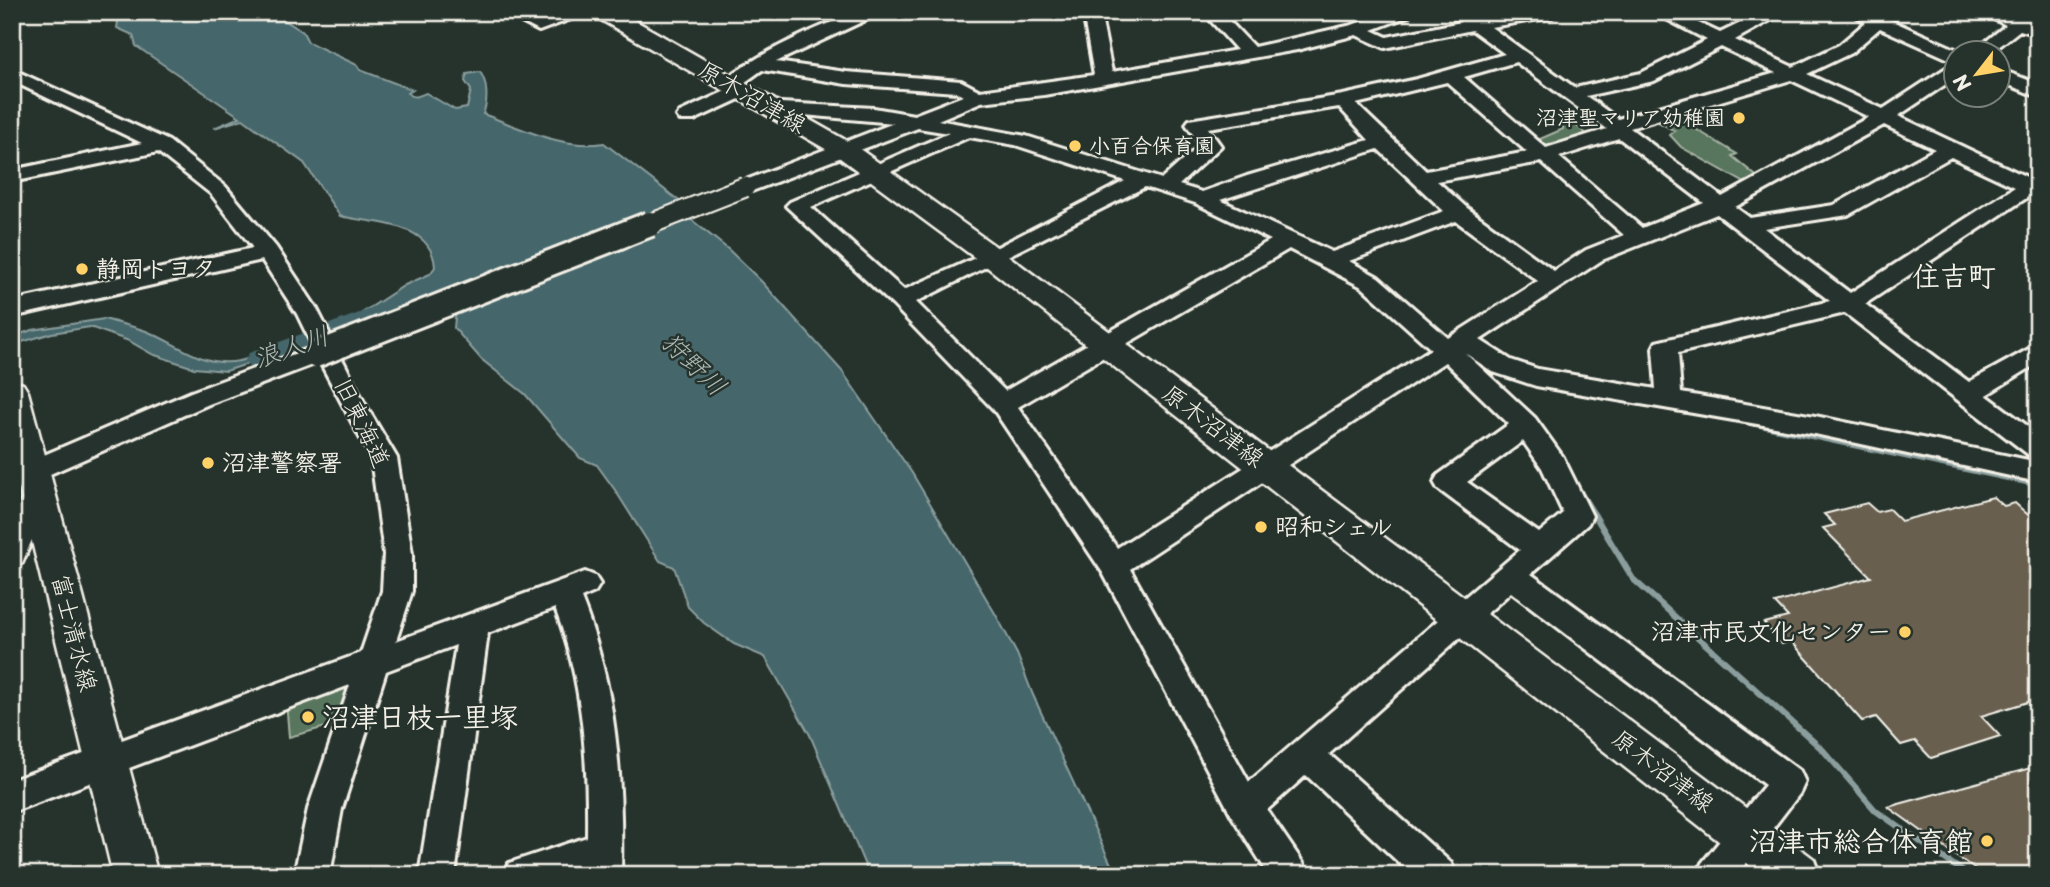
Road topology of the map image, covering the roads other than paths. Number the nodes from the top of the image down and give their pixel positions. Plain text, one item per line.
1 (510, 12) edge
2 (573, 12) edge
3 (590, 12) edge
4 (604, 12) edge
5 (875, 12) edge
6 (1091, 12) edge
7 (1211, 12) edge
8 (1403, 12) edge
9 (1459, 12) edge
10 (1552, 12) edge
11 (1661, 12) edge
12 (1777, 12) edge
13 (1857, 12) edge
14 (1987, 12) edge
15 (2026, 18) edge
16 (1878, 22) junction
17 (1476, 24) junction
18 (1358, 29) junction
19 (2038, 31) edge
20 (2000, 38) edge
21 (1722, 40) junction
22 (1941, 49) edge
23 (1250, 53) junction
24 (1519, 55) junction
25 (12, 74) edge
26 (1793, 74) junction
27 (1450, 75) junction
28 (1104, 77) junction
29 (1941, 79) edge
30 (2011, 80) edge
31 (746, 88) junction
32 (2038, 91) edge
33 (1571, 94) junction
34 (977, 97) junction
35 (1343, 101) junction
36 (687, 117) dead end
37 (1884, 117) junction
38 (911, 122) junction
39 (1619, 128) junction
40 (965, 130) junction
41 (1382, 142) junction
42 (162, 145) junction
43 (1950, 149) junction
44 (841, 152) junction
45 (1543, 155) junction
46 (872, 174) junction
47 (12, 176) edge
48 (1422, 178) junction
49 (1155, 183) junction
50 (2035, 186) edge
51 (1202, 199) junction
52 (1719, 206) junction
53 (1459, 213) junction
54 (1744, 225) junction
55 (1639, 236) junction
56 (1288, 240) junction
57 (268, 252) junction
58 (986, 260) junction
59 (1332, 261) junction
60 (1554, 282) junction
61 (901, 300) junction
62 (1847, 305) junction
63 (12, 309) edge
64 (1454, 345) junction
65 (1102, 348) junction
66 (2038, 352) edge
67 (12, 392) edge
68 (1967, 395) junction
69 (1669, 398) junction
70 (1003, 404) junction
71 (1526, 425) junction
72 (2038, 448) edge
73 (1260, 469) junction
74 (2038, 472) edge
75 (27, 487) edge
76 (1541, 550) junction
77 (12, 555) edge
78 (1113, 565) junction
79 (1512, 576) junction
80 (1457, 621) junction
81 (474, 626) junction
82 (372, 664) junction
83 (1307, 755) junction
84 (107, 760) junction
85 (12, 796) edge
86 (1245, 807) junction
87 (1742, 840) junction
88 (604, 862) edge
89 (136, 875) edge
90 (312, 875) edge
91 (437, 875) edge
92 (522, 875) edge
93 (1290, 875) edge
94 (1438, 875) edge
95 (1715, 875) edge
96 (1775, 875) edge
97 (1798, 875) edge

1 - 2 street
3 - 31 main road, 原木沼津線
4 - 31 main road, 原木沼津線
5 - 31 street
6 - 28 street
7 - 23 street
8 - 18 street
9 - 17 street
10 - 17 street
11 - 21 street
12 - 21 street
13 - 16 street
14 - 15 street
15 - 19 street
15 - 20 street
16 - 22 street
16 - 26 street
17 - 18 street
17 - 24 street
18 - 23 street
21 - 26 street
21 - 33 street
23 - 28 street
24 - 27 street
24 - 33 street
25 - 42 street, 旧東海道
26 - 37 street
26 - 39 street
27 - 35 street
27 - 45 street
28 - 34 street
29 - 37 street
30 - 32 street
31 - 34 street
31 - 36 street
31 - 38 street
31 - 44 main road, 原木沼津線
33 - 39 street
34 - 38 street
35 - 41 street
35 - 49 street
37 - 43 street
37 - 52 street
38 - 40 street
38 - 44 street
39 - 45 street
39 - 52 street
40 - 46 street
40 - 49 street
41 - 48 street
41 - 51 street
42 - 47 street
42 - 57 street, 旧東海道
43 - 50 street
43 - 54 street
44 - 46 main road, 原木沼津線
44 - 75 street, bridge
45 - 48 street
45 - 55 street
46 - 58 main road, 原木沼津線
46 - 61 street
48 - 53 street
49 - 51 street
49 - 58 street
50 - 62 street
51 - 56 street
52 - 54 street
52 - 55 street
53 - 59 street
53 - 60 street
54 - 62 street
55 - 60 street
56 - 59 street
56 - 65 street
57 - 63 street
57 - 82 street, 旧東海道
58 - 61 street
58 - 65 main road, 原木沼津線
59 - 64 street
60 - 64 street
61 - 70 street
62 - 68 street
62 - 69 street
64 - 69 street
64 - 71 street
64 - 73 street
65 - 70 street
65 - 73 main road, 原木沼津線
66 - 68 street
67 - 75 main road, 富士清水線
68 - 72 street
69 - 74 street
70 - 78 street
71 - 76 street
71 - 76 street
73 - 78 street
73 - 80 main road, 原木沼津線
75 - 77 street
75 - 84 main road, 富士清水線
76 - 79 street
78 - 86 street
79 - 80 street
79 - 87 street
80 - 83 street
80 - 87 main road, 原木沼津線
81 - 82 street
81 - 88 street
81 - 91 street
82 - 84 street
82 - 90 street, 旧東海道
83 - 86 street
83 - 94 street
84 - 85 street
84 - 89 main road, 富士清水線
86 - 93 street
87 - 95 street
87 - 96 main road, 原木沼津線
87 - 97 main road, 原木沼津線
88 - 92 street

